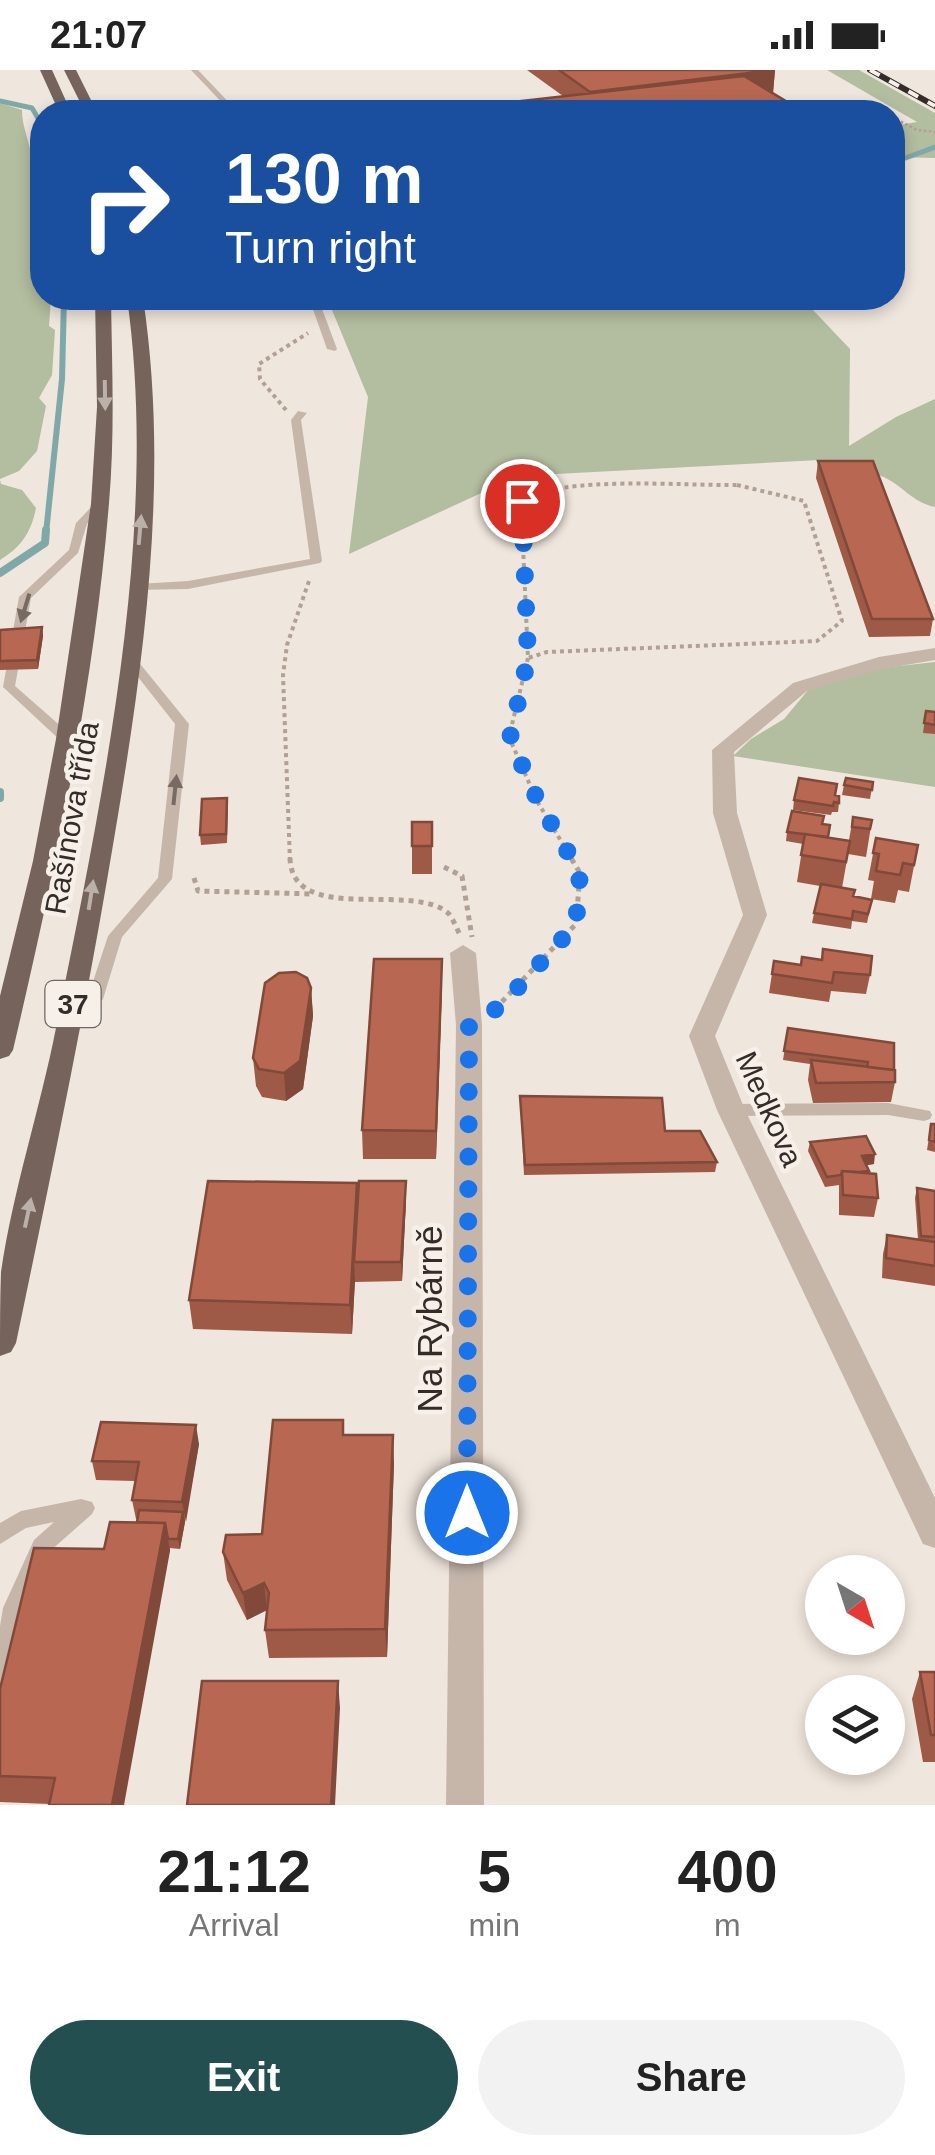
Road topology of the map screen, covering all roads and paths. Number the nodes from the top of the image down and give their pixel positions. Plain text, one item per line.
1 (46, 70) edge
2 (70, 70) edge
3 (194, 70) edge
4 (60, 100) edge
5 (85, 100) edge
6 (223, 100) edge
7 (905, 124) edge
8 (935, 132) edge
9 (103, 310) edge
10 (137, 310) edge
11 (317, 310) edge
12 (323, 323) junction
13 (332, 349) dead end
14 (299, 416) joint
15 (100, 504) junction
16 (316, 560) junction
17 (138, 588) junction
18 (935, 654) edge
19 (528, 658) junction
20 (133, 662) junction
21 (67, 740) junction
22 (444, 867) dead end
23 (194, 878) dead end
24 (316, 894) junction
25 (463, 957) junction
26 (469, 1025) junction
27 (68, 1030) junction
28 (0, 1050) edge
29 (732, 1110) junction
30 (924, 1115) dead end
31 (0, 1343) edge
32 (935, 1533) edge
33 (0, 1535) edge
34 (0, 1683) edge
35 (465, 1805) edge

1 - 4 main road
2 - 5 main road
3 - 6 lane
7 - 8 path
9 -> 15 main road, Rašínova třída / 37
17 -> 10 main road, Rašínova třída / 37
11 - 12 lane
12 - 13 lane
12 - 14 path
14 - 16 lane
15 - 21 main road, Rašínova třída / 37
15 -> 21 lane
16 - 17 lane
16 - 24 path
17 - 20 main road, Rašínova třída / 37
18 - 29 street, Medkova
19 - 19 path
19 - 26 path
27 -> 20 main road, Rašínova třída / 37
27 -> 20 lane
21 - 28 main road, Rašínova třída / 37
22 - 25 path
23 - 24 path
24 - 25 path
25 - 26 street, Na Rybárně
26 - 35 street, Na Rybárně
31 -> 27 main road, Rašínova třída / 37
29 - 30 lane
29 - 32 street, Medkova
33 - 34 lane

